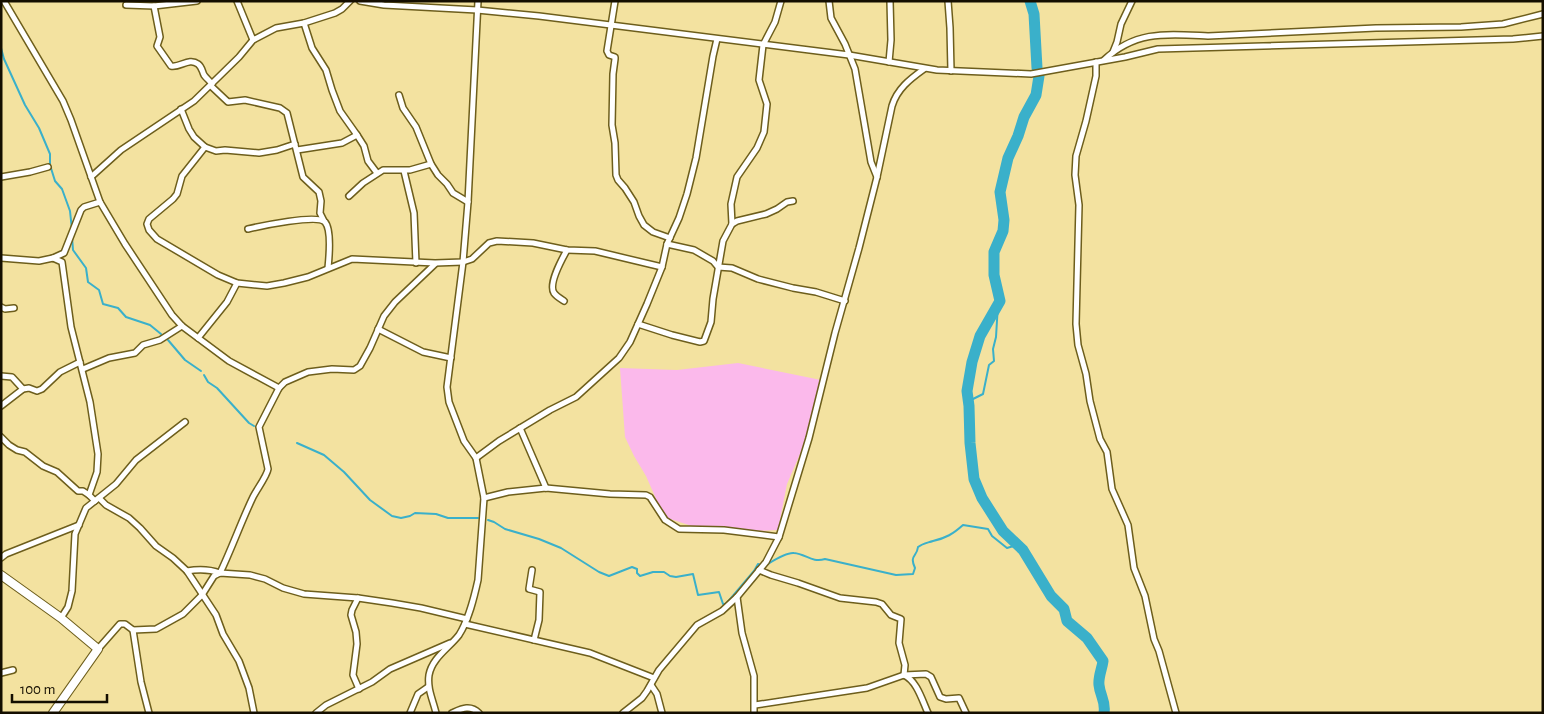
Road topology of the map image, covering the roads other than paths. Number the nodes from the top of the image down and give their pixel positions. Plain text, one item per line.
1 (4, 1) edge
2 (197, 1) edge
3 (237, 1) edge
4 (350, 1) edge
5 (360, 1) edge
6 (478, 1) edge
7 (615, 1) edge
8 (781, 1) edge
9 (829, 1) edge
10 (890, 1) edge
11 (948, 1) edge
12 (1132, 1) edge
13 (126, 5) dead end
14 (154, 6) junction
15 (477, 10) junction
16 (1543, 14) edge
17 (304, 24) junction
18 (611, 25) junction
19 (1543, 36) edge
20 (717, 39) junction
21 (253, 40) junction
22 (763, 45) junction
23 (1113, 52) junction
24 (849, 55) junction
25 (1104, 61) junction
26 (889, 62) junction
27 (1096, 62) junction
28 (924, 69) junction
29 (951, 71) junction
30 (212, 85) junction
31 (400, 95) dead end
32 (181, 109) junction
33 (357, 135) junction
34 (295, 144) junction
35 (205, 146) junction
36 (297, 150) junction
37 (431, 164) junction
38 (48, 167) dead end
39 (404, 171) junction
40 (377, 172) junction
41 (1, 176) edge
42 (91, 177) junction
43 (877, 177) junction
44 (349, 196) dead end
45 (793, 201) dead end
46 (100, 202) junction
47 (468, 202) junction
48 (324, 222) junction
49 (732, 224) junction
50 (248, 229) dead end
51 (668, 241) junction
52 (567, 250) junction
53 (1, 258) edge
54 (53, 258) junction
55 (416, 262) junction
56 (463, 262) junction
57 (436, 263) junction
58 (662, 267) junction
59 (718, 267) junction
60 (328, 268) junction
61 (237, 282) junction
62 (564, 301) dead end
63 (845, 301) junction
64 (1, 307) edge
65 (14, 308) dead end
66 (638, 324) junction
67 (182, 326) junction
68 (378, 329) junction
69 (198, 338) junction
70 (451, 358) junction
71 (80, 362) junction
72 (82, 369) junction
73 (1, 376) edge
74 (279, 388) junction
75 (23, 389) junction
76 (1, 406) edge
77 (185, 422) dead end
78 (520, 428) junction
79 (1, 437) edge
80 (476, 458) junction
81 (546, 488) junction
82 (89, 495) junction
83 (484, 498) junction
84 (97, 500) junction
85 (79, 525) junction
86 (779, 537) junction
87 (1, 558) edge
88 (532, 570) dead end
89 (759, 570) junction
90 (187, 571) junction
91 (220, 573) junction
92 (1, 575) edge
93 (202, 595) junction
94 (358, 598) junction
95 (737, 598) junction
96 (61, 618) junction
97 (466, 622) junction
98 (133, 630) junction
99 (534, 640) junction
100 (453, 641) junction
101 (98, 650) junction
102 (13, 670) dead end
103 (1, 673) edge
104 (904, 675) junction
105 (654, 678) junction
106 (651, 685) junction
107 (428, 687) junction
108 (359, 689) junction
109 (755, 705) junction
110 (53, 713) edge
111 (149, 713) edge
112 (254, 713) edge
113 (316, 713) edge
114 (410, 713) edge
115 (436, 713) edge
116 (452, 713) edge
117 (479, 713) edge
118 (623, 713) edge
119 (662, 713) edge
120 (754, 713) edge
121 (928, 713) edge
122 (966, 713) edge
123 (1176, 713) edge

1 - 42 street
2 - 14 street
3 - 21 street
4 - 17 street
5 - 15 street
6 - 15 street
7 - 18 street
8 - 22 street
9 - 24 street
10 - 26 street
11 - 29 street
12 - 23 street
13 - 14 street
14 - 30 street
15 - 18 street
15 - 47 street
16 - 23 street
17 - 21 street
17 - 33 street
18 - 20 street
18 - 51 street
19 - 25 street
20 - 22 street
20 - 51 street
21 - 30 street
22 - 24 street
22 - 49 street
23 - 25 street
24 - 26 street
24 - 43 street
25 - 27 street
26 - 28 street
27 - 29 street
27 - 123 street
28 - 29 street
28 - 43 street
30 - 32 street
30 - 34 street
31 - 37 street
32 - 35 street
32 - 42 street
33 - 36 street
33 - 40 street
34 - 35 street
34 - 36 street
35 - 61 street
36 - 48 street
37 - 39 street
37 - 47 street
38 - 41 street
39 - 40 street
39 - 55 street
40 - 44 street
42 - 46 street
43 - 63 street
45 - 49 street
46 - 54 street
46 - 67 street
47 - 56 street
48 - 50 street
48 - 60 street
49 - 59 street
51 - 58 street
51 - 59 street
52 - 56 street
52 - 58 street
52 - 62 street
53 - 54 street
54 - 71 street
55 - 57 street
55 - 60 street
56 - 57 street
56 - 70 street
57 - 68 street
58 - 66 street
59 - 63 street
59 - 66 street
60 - 61 street
61 - 69 street
63 - 86 street
64 - 65 street
66 - 78 street
67 - 69 street
67 - 72 street
68 - 70 street
68 - 74 street
69 - 74 street
70 - 80 street
71 - 72 street
71 - 75 street
72 - 82 street
73 - 75 street
74 - 91 street
75 - 76 street
77 - 84 street
78 - 80 street
78 - 81 street
79 - 82 street
80 - 83 street
81 - 83 street
81 - 86 street
82 - 84 street
83 - 97 street
84 - 85 street
84 - 90 street
85 - 87 street
85 - 96 street
86 - 89 street
88 - 99 street
89 - 95 street
89 - 104 street
90 - 91 street
90 - 93 street
91 - 93 street
91 - 94 street
92 - 96 street
93 - 98 street
93 - 112 street
94 - 97 street
94 - 108 street
95 - 105 street
95 - 109 street
96 - 101 street
97 - 99 street
97 - 100 street
98 - 101 street
98 - 111 street
99 - 105 street
100 - 107 street
100 - 108 street
101 - 110 street
102 - 103 street
104 - 109 street
104 - 121 street
104 - 122 street
105 - 106 street
106 - 118 street
106 - 119 street
107 - 114 street
107 - 115 street
108 - 113 street
109 - 120 street
116 - 117 street

